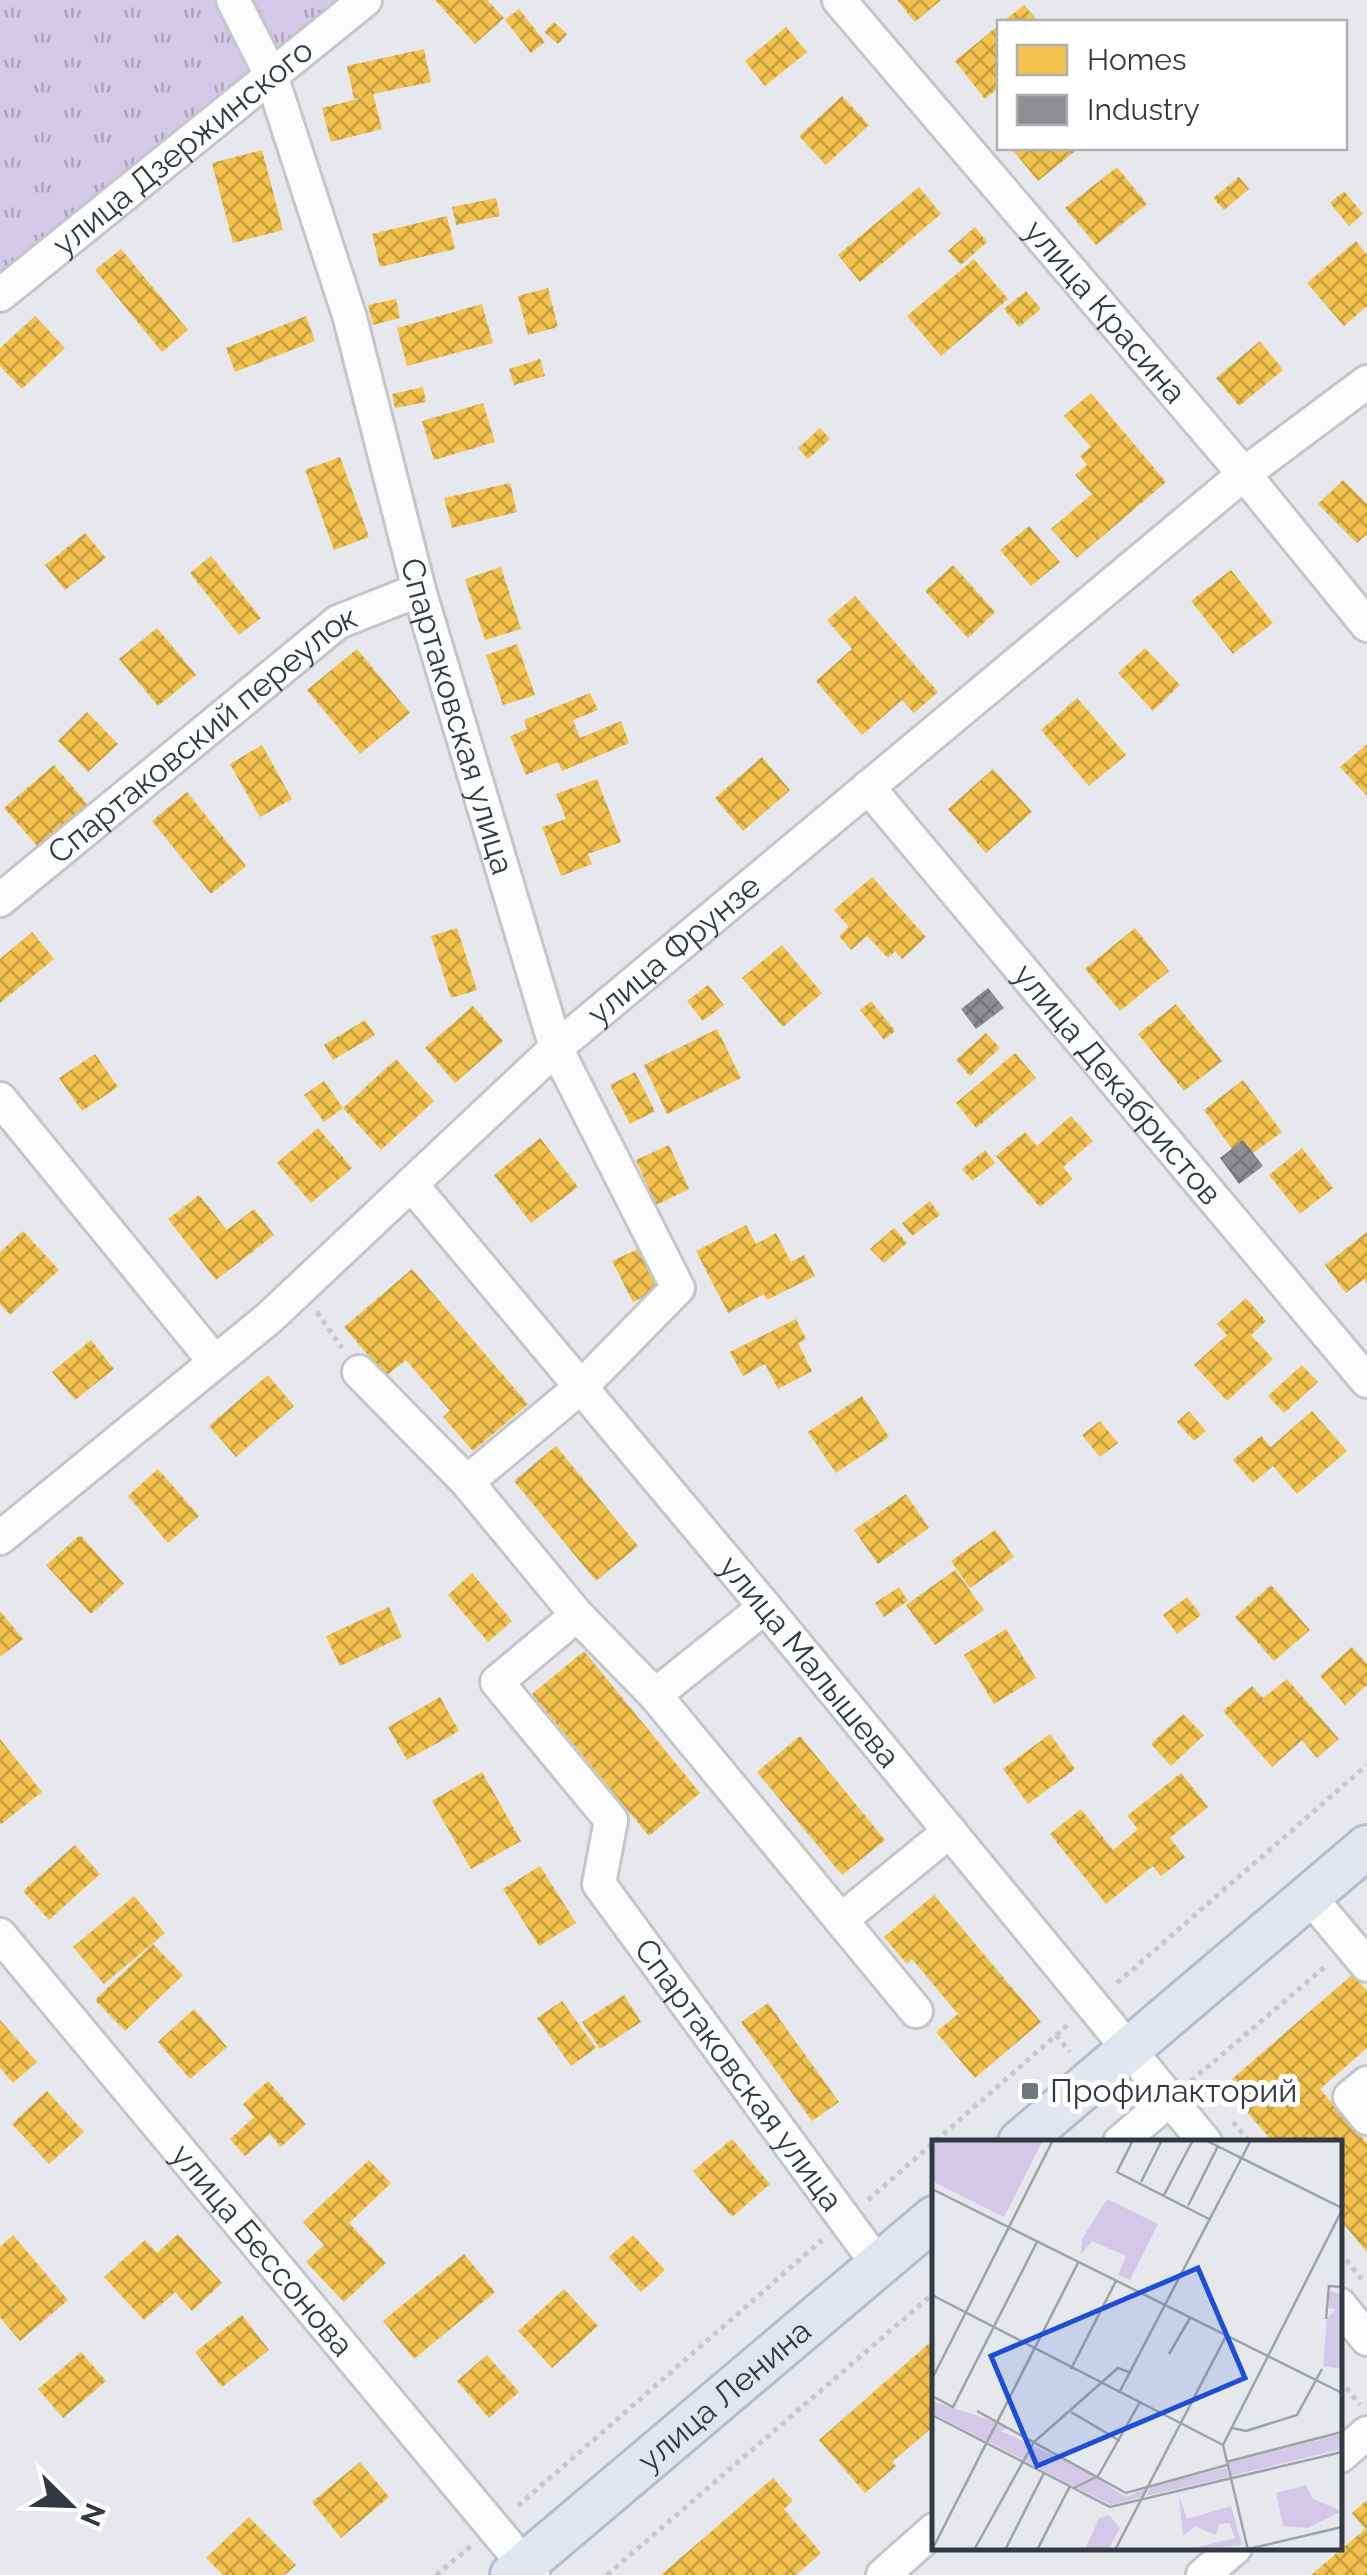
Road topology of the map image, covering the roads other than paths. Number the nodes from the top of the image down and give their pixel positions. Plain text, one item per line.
1 (233, 0) edge
2 (365, 0) edge
3 (839, 0) edge
4 (271, 74) junction
5 (0, 295) edge
6 (1367, 382) edge
7 (1244, 474) junction
8 (418, 590) junction
9 (1367, 626) edge
10 (868, 787) junction
11 (0, 900) edge
12 (556, 1048) junction
13 (0, 1099) edge
14 (411, 1184) junction
15 (215, 1362) junction
16 (360, 1372) road end
17 (1367, 1382) edge
18 (582, 1387) junction
19 (467, 1482) junction
20 (0, 1538) edge
21 (765, 1607) junction
22 (578, 1616) junction
23 (655, 1695) junction
24 (950, 1831) junction
25 (1367, 1846) edge
26 (1309, 1896) junction
27 (841, 1920) junction
28 (0, 1935) edge
29 (1359, 1955) edge
30 (916, 2011) dead end
31 (1128, 2048) junction
32 (1367, 2084) edge
33 (1170, 2099) junction
34 (1367, 2118) edge
35 (1022, 2140) edge
36 (1122, 2140) edge
37 (1204, 2140) edge
38 (932, 2220) edge
39 (880, 2266) junction
40 (1367, 2433) edge
41 (1342, 2454) edge
42 (932, 2532) edge
43 (1233, 2550) edge
44 (523, 2571) edge
45 (883, 2575) edge
46 (1203, 2575) edge

1 - 4 street, Спартаковская улица
2 - 4 street, улица Дзержинского
3 - 7 street, улица Красина
4 - 5 street, улица Дзержинского
4 - 8 street, Спартаковская улица
6 - 7 street, улица Фрунзе
7 - 9 street, улица Красина
7 - 10 street, улица Фрунзе
8 - 11 street, Спартаковский переулок
8 - 12 street, Спартаковская улица
10 - 12 street, улица Фрунзе
10 - 17 street, улица Декабристов
12 - 14 street, улица Фрунзе
12 - 18 street, Спартаковская улица
13 - 15 street
14 - 15 street, улица Фрунзе
14 - 18 street, улица Малышева
15 - 20 street, улица Фрунзе
16 - 19 street
18 - 19 street
18 - 21 street, улица Малышева
19 - 22 street
21 - 23 street
21 - 24 street, улица Малышева
22 - 23 street
22 - 39 street, Спартаковская улица
23 - 27 street
24 - 27 street
24 - 31 street, улица Малышева
25 - 26 main road
26 - 29 street
26 - 31 main road
27 - 30 street
28 - 44 street, улица Бессонова
31 - 33 street, улица Малышева
31 - 35 main road
32 - 34 street
33 - 36 street
33 - 37 street, улица Малышева
38 - 39 main road, улица Ленина
39 - 44 main road, улица Ленина
40 - 41 street
42 - 45 street
43 - 46 street

